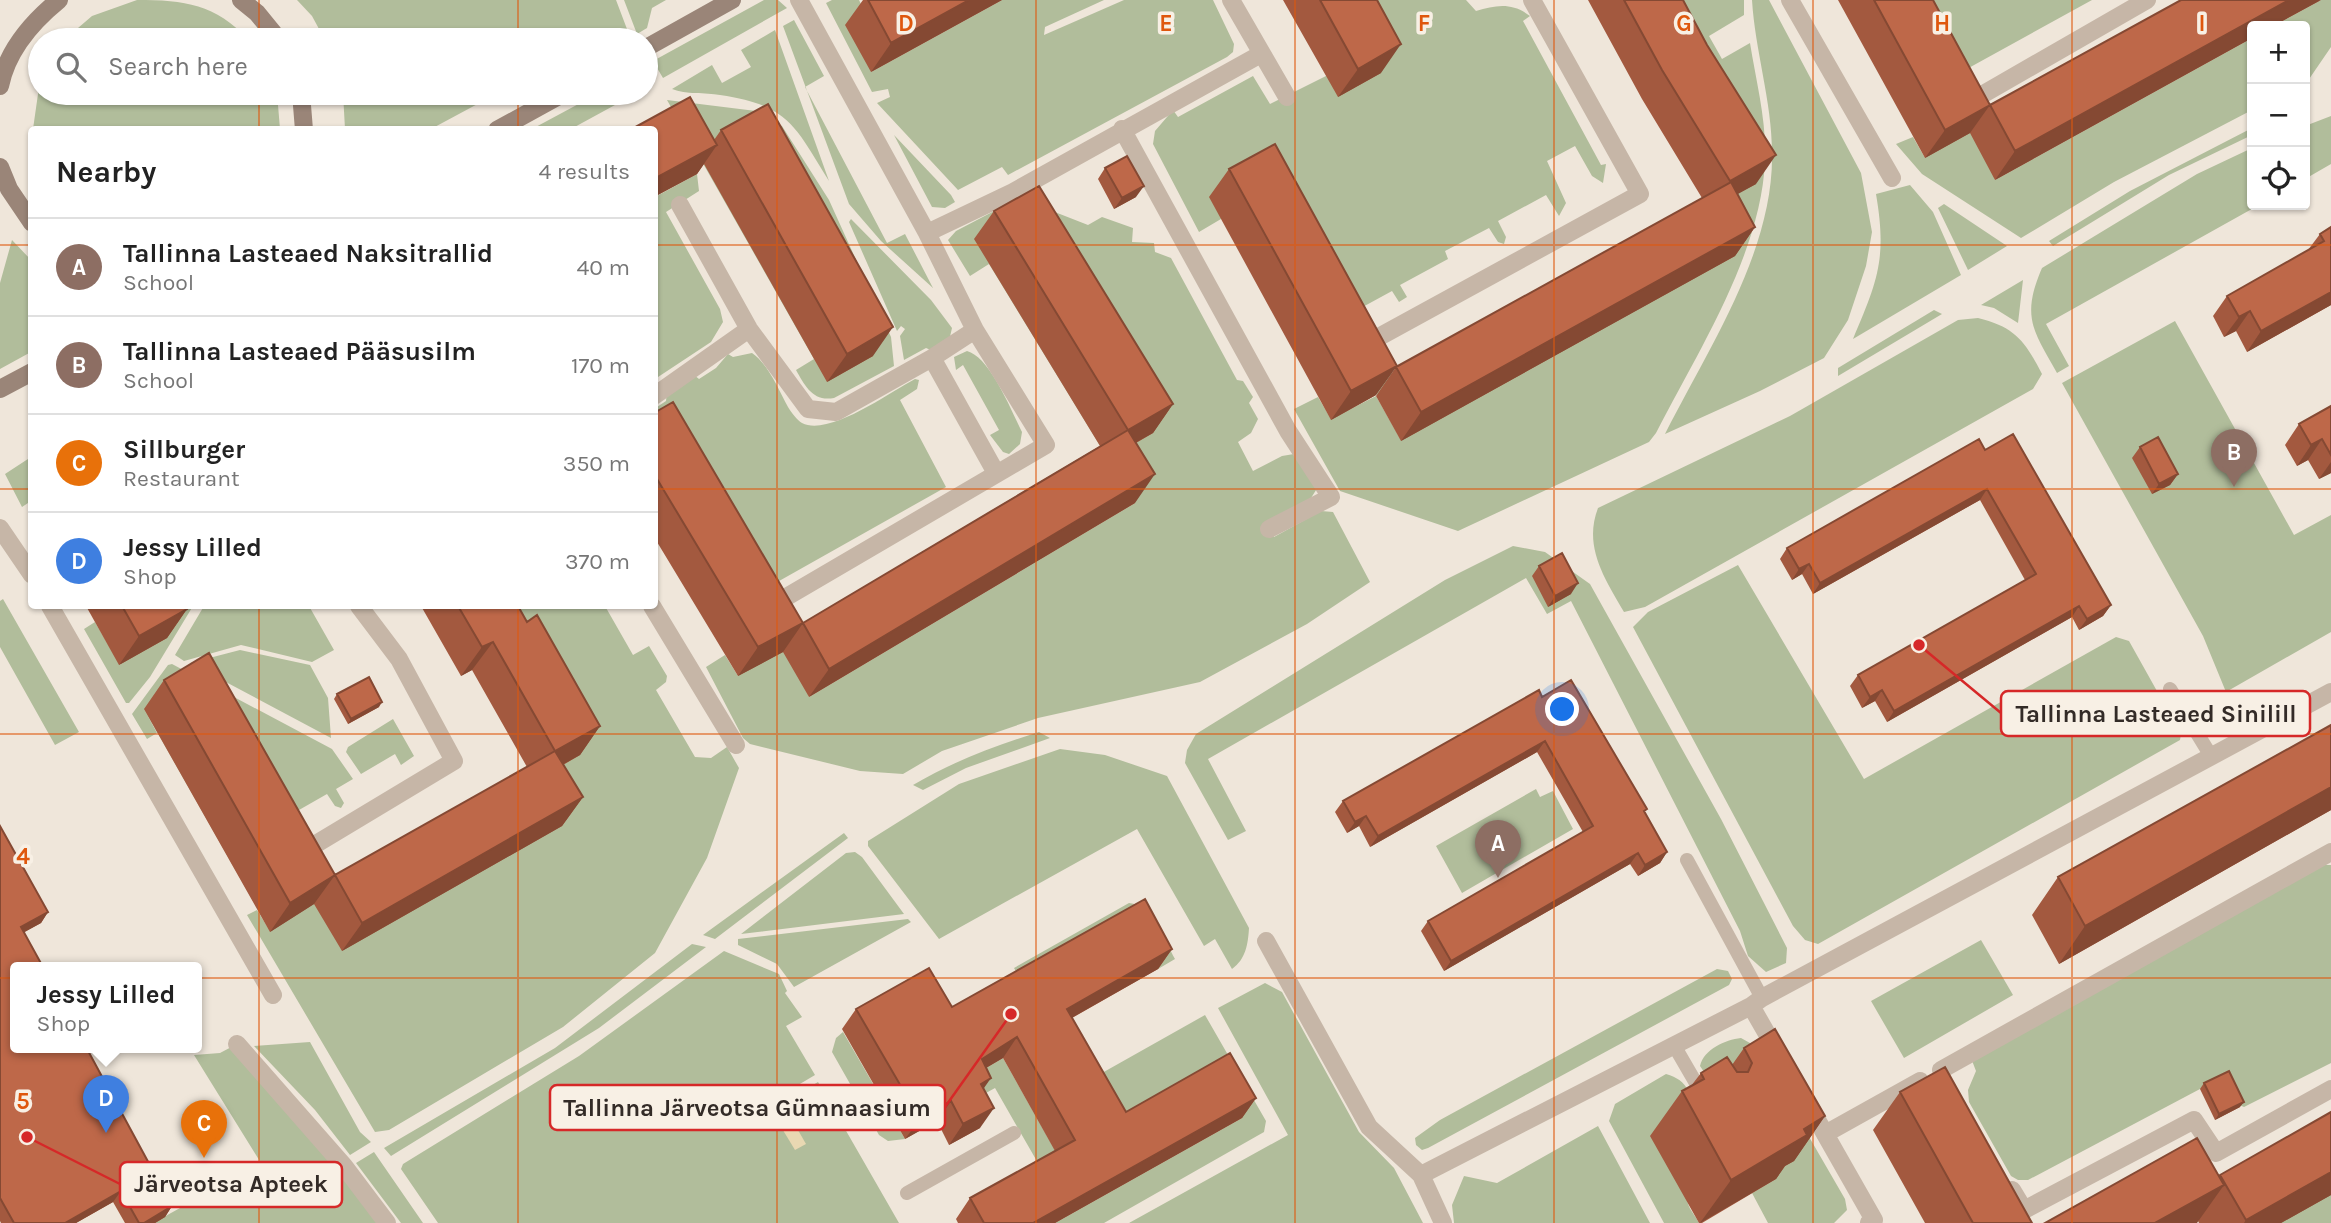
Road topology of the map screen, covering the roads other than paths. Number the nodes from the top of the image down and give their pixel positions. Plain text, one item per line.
1 (59, 0) edge
2 (242, 0) edge
3 (732, 0) edge
4 (799, 0) edge
5 (1231, 0) edge
6 (1532, 0) edge
7 (1790, 0) edge
8 (2147, 0) edge
9 (30, 28) edge
10 (269, 28) edge
11 (28, 31) edge
12 (658, 41) edge
13 (1261, 54) junction
14 (0, 86) edge
15 (1980, 96) edge
16 (1287, 97) dead end
17 (302, 105) edge
18 (542, 105) edge
19 (304, 126) edge
20 (504, 126) edge
21 (1122, 129) junction
22 (0, 167) edge
23 (1892, 178) dead end
24 (680, 205) dead end
25 (28, 217) edge
26 (927, 233) junction
27 (750, 329) junction
28 (975, 330) junction
29 (1377, 338) edge
30 (932, 358) junction
31 (28, 374) edge
32 (0, 389) edge
33 (658, 393) edge
34 (996, 473) junction
35 (0, 528) edge
36 (1269, 529) dead end
37 (28, 569) edge
38 (783, 598) edge
39 (52, 609) edge
40 (361, 609) edge
41 (654, 609) edge
42 (2170, 690) dead end
43 (2331, 692) edge
44 (736, 745) dead end
45 (2211, 756) junction
46 (311, 847) edge
47 (2331, 852) edge
48 (1688, 860) dead end
49 (1266, 941) dead end
50 (273, 995) dead end
51 (1756, 1002) junction
52 (237, 1044) dead end
53 (1675, 1047) junction
54 (1784, 1064) edge
55 (1798, 1087) edge
56 (2331, 1089) edge
57 (1712, 1109) edge
58 (1014, 1133) dead end
59 (1825, 1134) junction
60 (1420, 1175) junction
61 (2003, 1175) edge
62 (907, 1193) dead end
63 (1439, 1215) edge
64 (1873, 1222) edge
65 (387, 1223) edge

1 - 9 main road
2 - 10 main road
3 - 12 main road
4 - 26 street
5 - 13 street
6 - 29 street
7 - 23 street
8 - 15 street
11 - 14 main road
13 - 16 street
13 - 21 street
17 - 19 main road
18 - 20 main road
21 - 26 street
21 - 36 street
22 - 25 main road
24 - 27 street
26 - 28 street
27 - 30 street
27 - 33 street
28 - 30 street
28 - 34 street
30 - 34 street
31 - 32 main road
34 - 38 street
35 - 37 street
39 - 50 street
40 - 46 street
41 - 44 street
42 - 45 lane
43 - 45 street
45 - 51 street
47 - 59 street
48 - 51 lane
49 - 60 street
51 - 53 street
51 - 54 street
52 - 65 street
53 - 57 lane
53 - 60 street
55 - 59 street
56 - 61 street
58 - 62 lane
59 - 64 street
60 - 63 street

